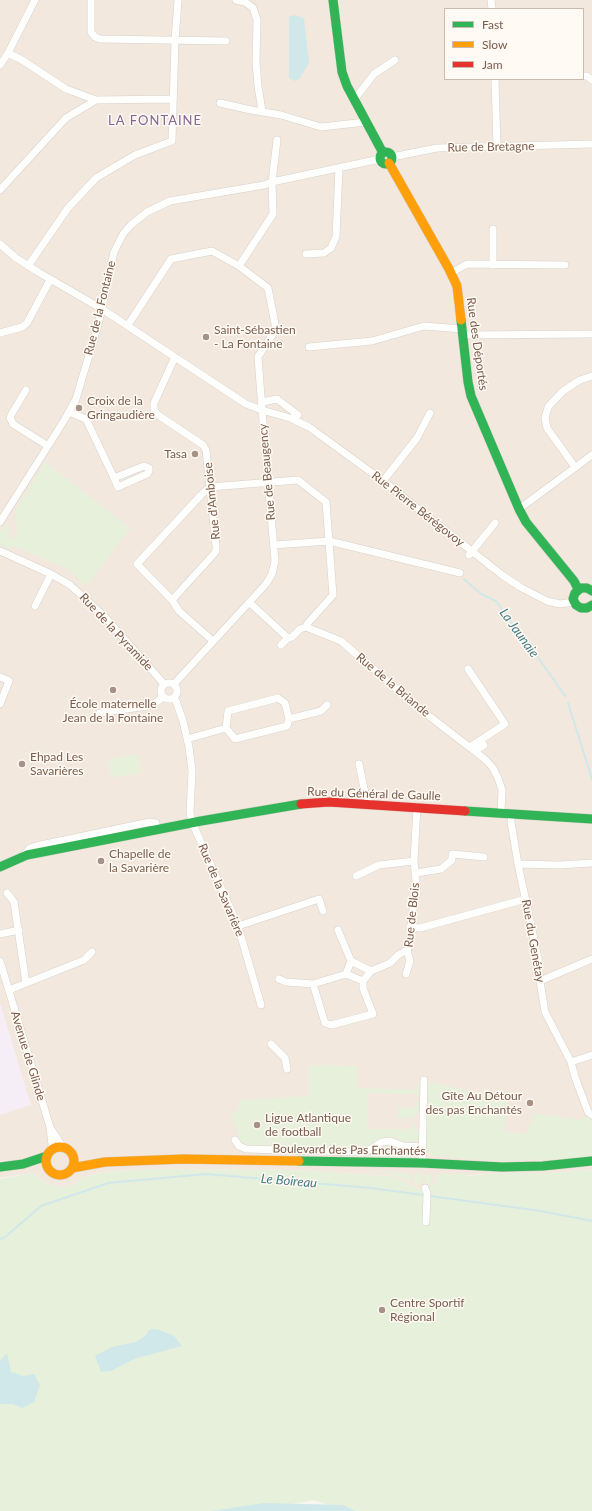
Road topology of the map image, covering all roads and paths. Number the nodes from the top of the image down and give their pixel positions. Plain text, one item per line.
1 (35, 0) edge
2 (92, 0) edge
3 (178, 0) edge
4 (236, 0) edge
5 (333, 0) edge
6 (252, 2) edge
7 (175, 41) junction
8 (226, 41) dead end
9 (8, 53) junction
10 (394, 60) dead end
11 (0, 65) edge
12 (495, 80) edge
13 (172, 99) junction
14 (96, 100) junction
15 (354, 100) junction
16 (220, 103) dead end
17 (262, 111) junction
18 (366, 122) junction
19 (277, 140) dead end
20 (592, 144) edge
21 (497, 147) junction
22 (386, 158) junction
23 (339, 168) junction
24 (272, 182) junction
25 (0, 190) edge
26 (493, 229) dead end
27 (0, 244) edge
28 (306, 254) dead end
29 (494, 265) junction
30 (565, 265) dead end
31 (28, 266) junction
32 (238, 266) junction
33 (451, 273) junction
34 (50, 280) junction
35 (102, 309) junction
36 (128, 325) junction
37 (463, 332) junction
38 (0, 333) edge
39 (592, 334) edge
40 (310, 347) dead end
41 (175, 357) junction
42 (592, 376) edge
43 (26, 390) dead end
44 (262, 402) junction
45 (262, 410) junction
46 (69, 412) junction
47 (430, 413) dead end
48 (298, 415) dead end
49 (48, 446) junction
50 (592, 455) edge
51 (575, 467) junction
52 (114, 478) dead end
53 (383, 481) junction
54 (268, 482) junction
55 (210, 487) junction
56 (519, 509) junction
57 (0, 522) edge
58 (495, 523) dead end
59 (329, 541) junction
60 (274, 546) junction
61 (0, 551) edge
62 (470, 553) junction
63 (460, 573) dead end
64 (51, 574) junction
65 (578, 589) junction
66 (592, 591) edge
67 (172, 600) junction
68 (249, 602) junction
69 (574, 602) junction
70 (35, 606) dead end
71 (590, 608) edge
72 (306, 627) junction
73 (288, 638) junction
74 (213, 641) junction
75 (281, 645) dead end
76 (468, 669) dead end
77 (0, 677) edge
78 (164, 684) junction
79 (174, 684) junction
80 (163, 697) junction
81 (173, 698) junction
82 (0, 704) edge
83 (327, 705) dead end
84 (100, 713) dead end
85 (289, 719) junction
86 (226, 728) junction
87 (187, 739) junction
88 (484, 745) dead end
89 (472, 749) junction
90 (359, 764) dead end
91 (370, 804) junction
92 (418, 807) junction
93 (501, 813) junction
94 (511, 814) junction
95 (592, 819) edge
96 (192, 822) junction
97 (26, 855) junction
98 (484, 857) dead end
99 (0, 859) edge
100 (414, 860) junction
101 (592, 863) edge
102 (518, 864) junction
103 (0, 867) edge
104 (416, 873) junction
105 (356, 876) dead end
106 (7, 893) dead end
107 (526, 899) junction
108 (324, 911) dead end
109 (238, 926) junction
110 (410, 927) junction
111 (19, 930) junction
112 (338, 930) dead end
113 (0, 934) edge
114 (407, 950) junction
115 (92, 952) dead end
116 (592, 959) edge
117 (0, 961) edge
118 (351, 961) junction
119 (371, 971) junction
120 (346, 974) junction
121 (406, 974) dead end
122 (279, 978) dead end
123 (363, 981) junction
124 (540, 981) junction
125 (26, 983) junction
126 (313, 984) junction
127 (9, 990) junction
128 (261, 1005) dead end
129 (271, 1044) dead end
130 (592, 1055) edge
131 (571, 1062) junction
132 (287, 1069) dead end
133 (424, 1080) dead end
134 (592, 1115) edge
135 (50, 1127) junction
136 (235, 1140) dead end
137 (63, 1147) junction
138 (422, 1147) junction
139 (49, 1153) junction
140 (74, 1157) junction
141 (592, 1161) edge
142 (105, 1162) junction
143 (422, 1163) junction
144 (23, 1164) junction
145 (48, 1166) junction
146 (0, 1167) edge
147 (72, 1168) junction
148 (426, 1190) dead end
149 (426, 1218) dead end

1 - 9 street
2 - 7 street
3 - 7 street
4 - 6 street
5 - 15 street, Rue des Déportés
6 - 17 street
7 - 8 street
7 - 13 street
9 - 11 street
9 - 14 street
10 - 15 street
12 - 21 street
13 - 14 street
13 - 31 street
14 - 25 street
15 - 18 street, Rue des Déportés
16 - 17 street
17 - 18 street
18 - 22 street, Rue des Déportés
19 - 24 street
20 - 21 street, Rue de Bretagne
21 - 22 street, Rue de Bretagne
22 - 23 street, Rue de la Fontaine
22 - 33 street, Rue des Déportés
23 - 24 street, Rue de la Fontaine
23 - 28 street
24 - 32 street
24 - 35 street, Rue de la Fontaine
26 - 29 street
27 - 31 street, Rue de Beaugency
29 - 30 street
29 - 33 street
31 - 34 street, Rue de Beaugency
32 - 36 street
32 - 44 street
33 - 37 street, Rue des Déportés
34 - 35 street, Rue de Beaugency
34 - 38 street
35 - 36 street, Rue de Beaugency
35 - 46 street, Rue de la Fontaine
36 - 41 street, Rue de Beaugency
37 - 39 street
37 - 40 street
37 - 56 street, Rue des Déportés
41 - 45 street, Rue de Beaugency
41 - 55 street, Rue d'Amboise
42 - 51 street
43 - 49 street
44 - 45 street
44 - 48 street
45 - 53 street, Rue Pierre Bérégovoy
45 - 54 street, Rue de Beaugency
46 - 49 street, Rue de la Fontaine
46 - 52 street
47 - 53 street
49 - 57 street, Rue de la Fontaine
50 - 51 street
51 - 56 street
53 - 62 street, Rue Pierre Bérégovoy
54 - 55 street
54 - 59 street
54 - 60 street, Rue de Beaugency
55 - 67 street, Rue d'Amboise
55 - 67 street
56 - 65 street, Rue des Déportés
58 - 62 street
59 - 60 street
59 - 63 street
59 - 72 street
60 - 68 street, Rue de Beaugency
61 - 64 street, Rue de la Pyramide
62 - 69 street, Rue Pierre Bérégovoy
64 - 70 street
64 - 78 street, Rue de la Pyramide
65 - 66 street
65 - 69 street
67 - 74 street
68 - 73 street
68 - 74 street, Rue de Beaugency
69 - 71 street
72 - 73 street
72 - 89 street, Rue de la Briande
73 - 75 street
74 - 79 street, Rue de Beaugency
76 - 89 street
77 - 82 street
78 - 79 street
78 - 80 street
79 - 81 street
80 - 81 street
80 - 84 street
81 - 87 street
83 - 85 street
85 - 86 street
85 - 86 street
86 - 87 street
87 - 96 street
88 - 89 street
89 - 93 street, Rue de la Briande
90 - 91 street
91 - 92 street, Rue du Général de Gaulle
91 - 96 street, Rue du Général de Gaulle
92 - 93 street, Rue du Général de Gaulle
92 - 100 street, Rue de Blois
93 - 94 street, Rue du Général de Gaulle
94 - 95 street, Rue du Général de Gaulle
94 - 102 street, Rue du Genétay
96 - 97 street, Rue du Général de Gaulle
96 - 109 street, Rue de la Savarière
97 - 99 street, Rue du Général de Gaulle
97 - 103 street, Rue du Général de Gaulle
98 - 104 street
100 - 104 street, Rue de Blois
100 - 105 street
101 - 102 street
102 - 107 street, Rue du Genétay
104 - 110 street, Rue de Blois
106 - 111 street
107 - 110 street
107 - 124 street, Rue du Genétay
108 - 109 street
109 - 128 street, Rue de la Savarière
110 - 114 street, Rue de Blois
111 - 113 street
111 - 125 street
112 - 118 street
114 - 119 street
114 - 121 street, Rue de Blois
115 - 125 street
116 - 124 street
117 - 127 street, Avenue de Glinde
118 - 119 street
118 - 120 street
119 - 123 street
120 - 123 street
120 - 126 street
122 - 126 street
123 - 126 street
124 - 131 street, Rue du Genétay
125 - 127 street
127 - 135 street, Avenue de Glinde
129 - 132 street
130 - 131 street
131 - 134 street, Rue du Genétay
133 - 138 street
135 - 137 street, Avenue de Glinde
135 - 139 street, Avenue de Glinde
136 - 138 street, Boulevard des Pas Enchantés
137 - 139 street
137 - 140 street
138 - 143 street
139 - 144 street
139 - 145 street
140 - 142 street, Boulevard des Pas Enchantés
140 - 147 street
141 - 143 street, Boulevard des Pas Enchantés
142 - 143 street, Boulevard des Pas Enchantés
142 - 147 street, Boulevard des Pas Enchantés
144 - 145 street
144 - 146 street
145 - 147 street
148 - 149 street

